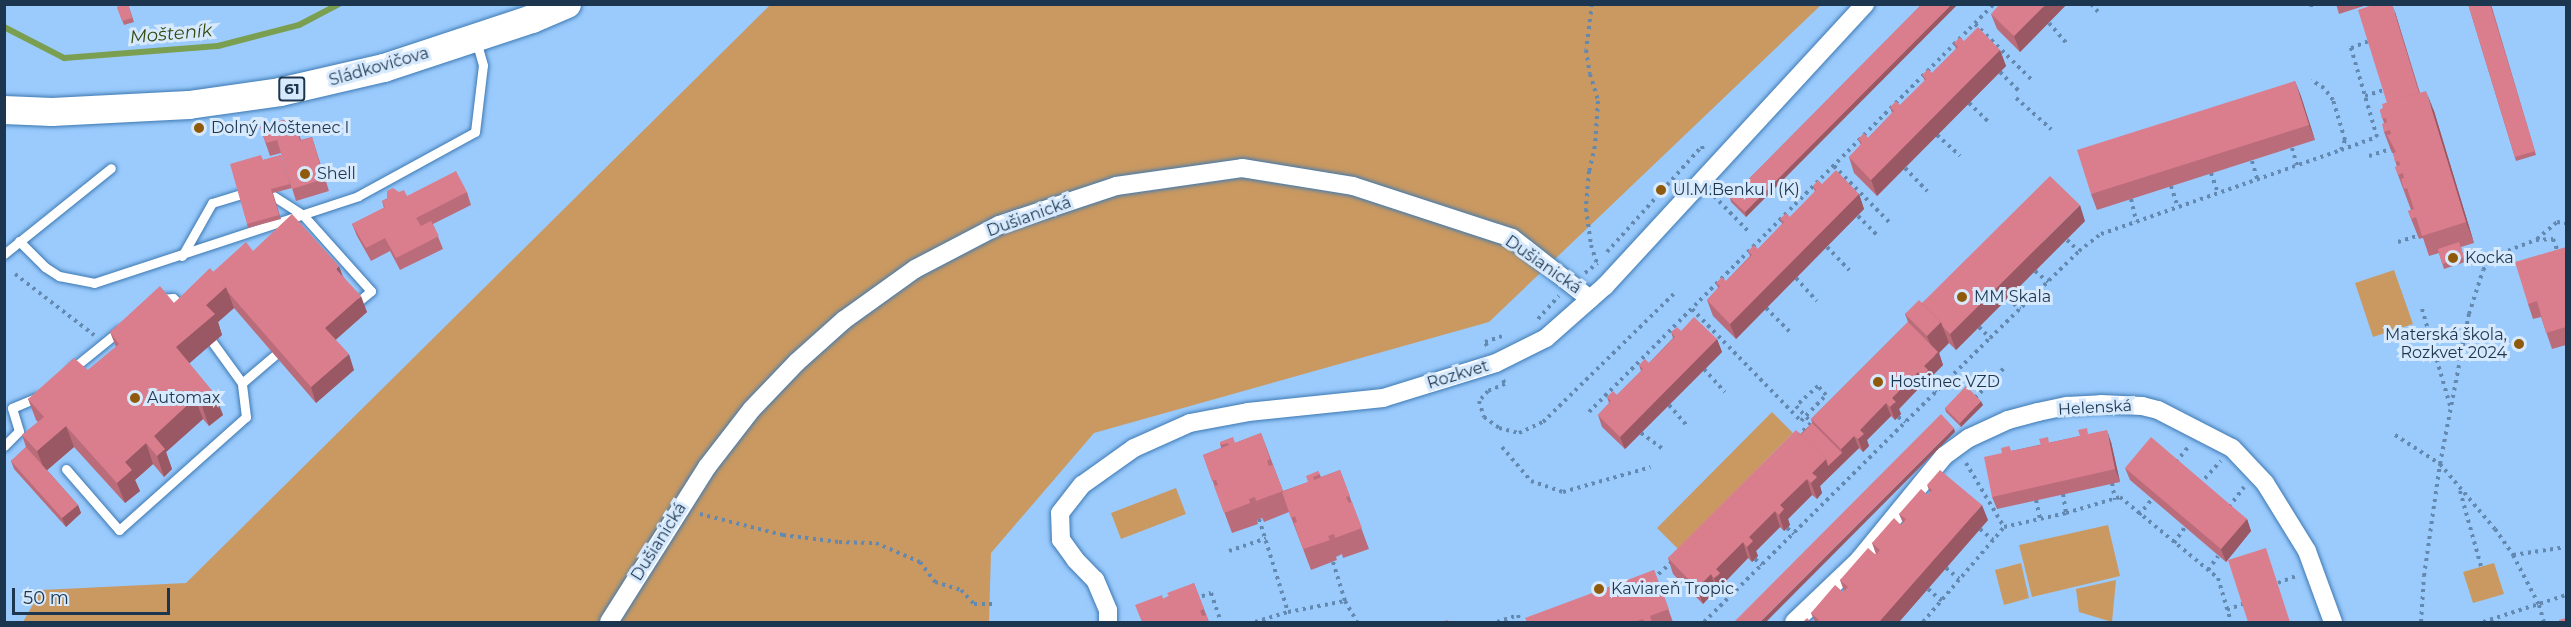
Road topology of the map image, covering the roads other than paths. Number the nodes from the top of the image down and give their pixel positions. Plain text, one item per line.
1 (567, 4) edge
2 (1865, 4) edge
3 (475, 38) junction
4 (4, 110) edge
5 (111, 168) dead end
6 (303, 214) junction
7 (19, 241) junction
8 (4, 254) edge
9 (182, 256) junction
10 (1590, 299) junction
11 (358, 302) edge
12 (150, 306) edge
13 (190, 315) edge
14 (131, 321) edge
15 (213, 344) dead end
16 (275, 355) edge
17 (67, 373) edge
18 (242, 383) junction
19 (49, 388) edge
20 (4, 400) edge
21 (12, 408) junction
22 (4, 446) edge
23 (66, 469) dead end
24 (609, 622) edge
25 (1108, 622) edge
26 (1794, 622) edge
27 (2333, 622) edge

1 - 3 main road, Sládkovičova / 61
2 - 10 street, Rozkvet
3 - 4 main road, Sládkovičova / 61
3 - 6 lane
5 - 7 lane
6 - 9 lane
6 - 9 lane
6 - 11 lane
7 - 8 lane
7 - 9 lane
10 - 24 street, Dušianická
10 - 25 street, Rozkvet
12 - 13 lane
14 - 17 lane
15 - 18 lane
16 - 18 lane
18 - 23 lane
19 - 21 lane
20 - 21 lane
21 - 22 lane
26 - 27 street, Helenská

